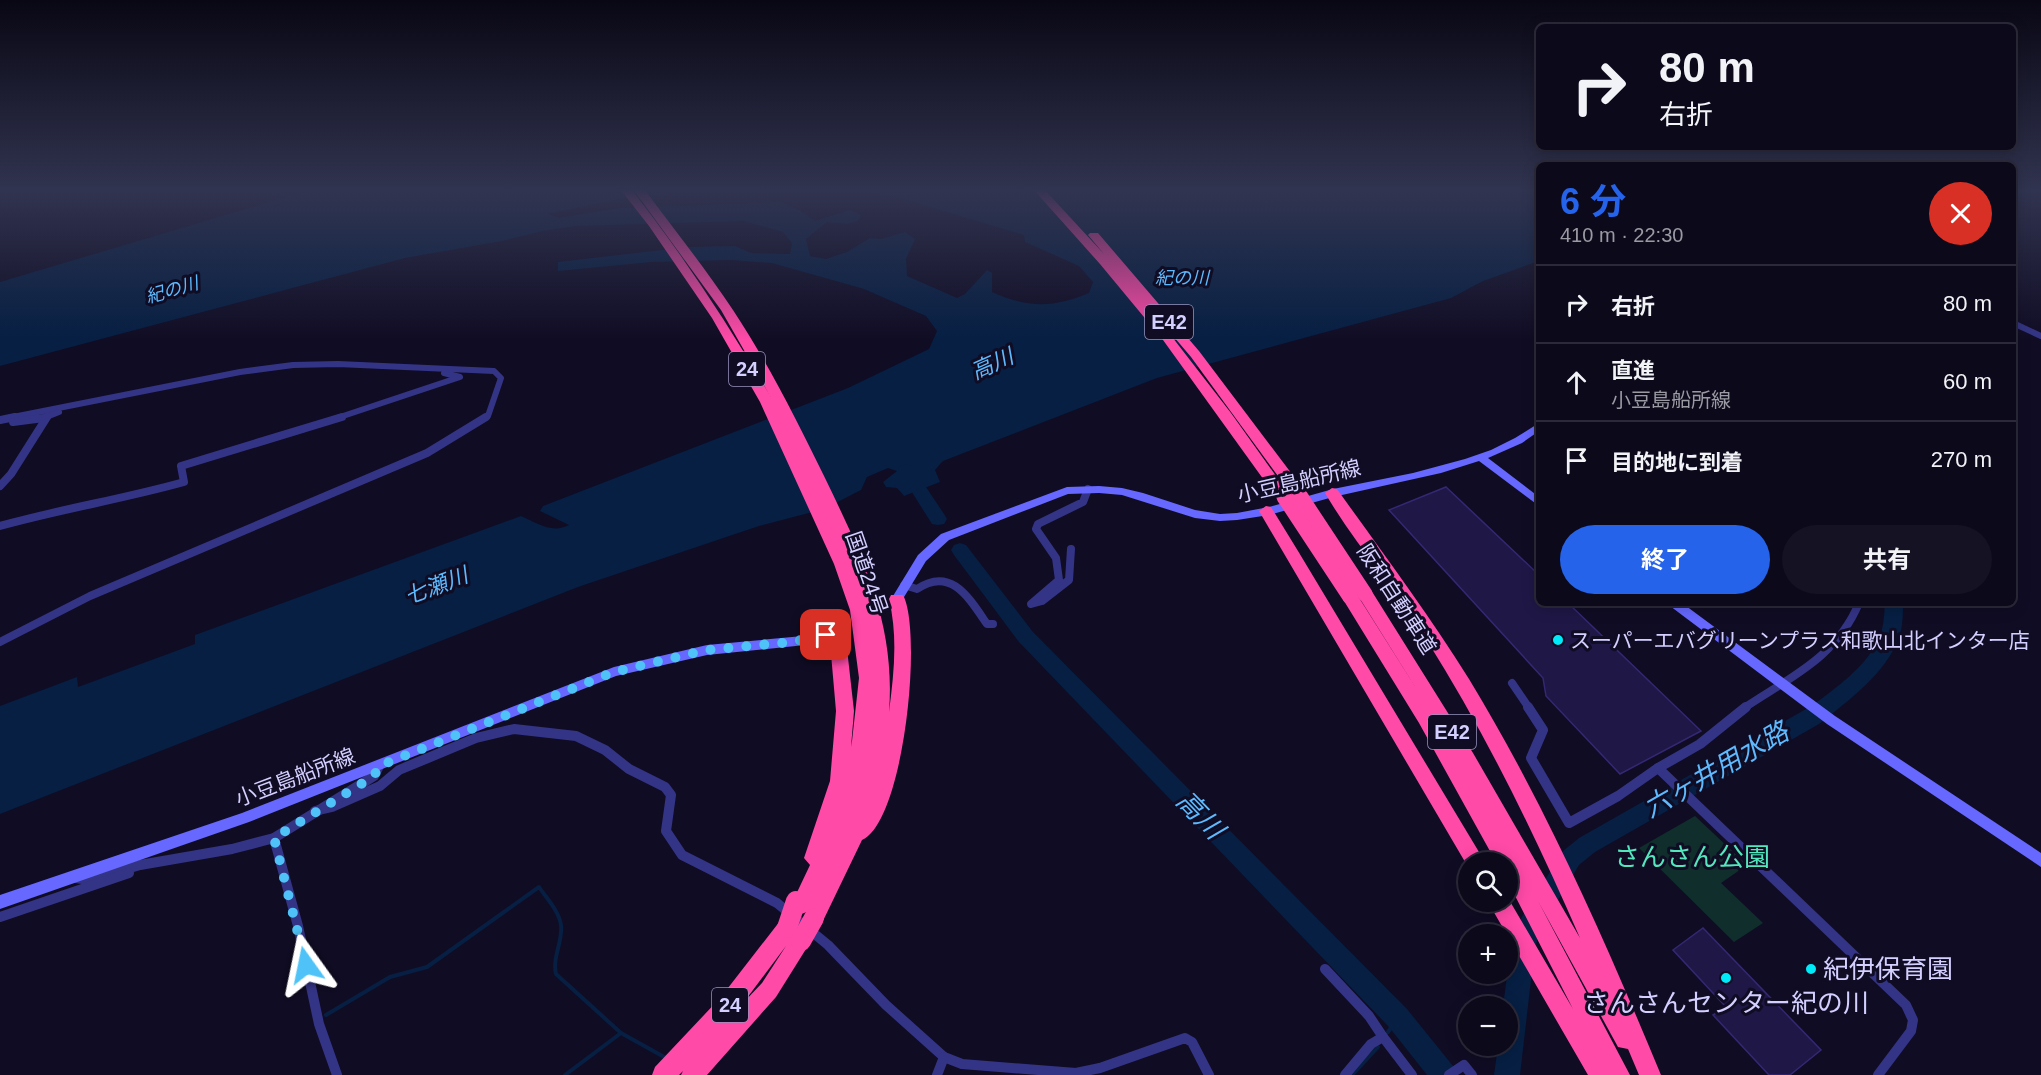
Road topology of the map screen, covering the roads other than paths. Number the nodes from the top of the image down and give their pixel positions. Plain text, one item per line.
1 (663, 239) edge
2 (677, 239) edge
3 (1083, 239) edge
4 (1097, 239) edge
5 (2016, 324) edge
6 (2041, 336) edge
7 (416, 368) junction
8 (92, 401) junction
9 (44, 418) junction
10 (0, 422) edge
11 (1536, 428) edge
12 (1480, 457) junction
13 (0, 486) edge
14 (1088, 489) junction
15 (1332, 493) junction
16 (1292, 496) junction
17 (1536, 500) edge
18 (1266, 511) junction
19 (0, 526) edge
20 (1071, 549) dead end
21 (849, 562) junction
22 (1358, 596) junction
23 (896, 597) junction
24 (1678, 606) edge
25 (1858, 606) edge
26 (993, 624) dead end
27 (841, 629) joint
28 (0, 642) edge
29 (1512, 683) dead end
30 (1783, 685) junction
31 (379, 766) junction
32 (1658, 768) junction
33 (315, 811) junction
34 (867, 815) junction
35 (833, 823) junction
36 (274, 838) junction
37 (1470, 852) edge
38 (1501, 852) edge
39 (2041, 861) edge
40 (159, 862) junction
41 (72, 878) junction
42 (1518, 884) edge
43 (0, 902) edge
44 (804, 908) junction
45 (1506, 912) edge
46 (0, 917) edge
47 (794, 934) junction
48 (1557, 936) junction
49 (1325, 969) dead end
50 (1383, 1036) junction
51 (944, 1057) junction
52 (337, 1075) edge
53 (663, 1075) edge
54 (692, 1075) edge
55 (937, 1075) edge
56 (1209, 1075) edge
57 (1345, 1075) edge
58 (1412, 1075) edge
59 (1449, 1075) edge
60 (1472, 1075) edge
61 (1600, 1075) edge
62 (1619, 1075) edge
63 (1648, 1075) edge
64 (1878, 1075) edge

1 - 21 highway, 国道24号 / 24
2 - 21 highway, 国道24号 / 24
3 - 16 highway, 阪和自動車道 / E42
4 - 16 highway, 阪和自動車道 / E42
5 - 6 street
7 - 8 street
7 - 19 street
7 - 28 street
8 - 9 street
8 - 10 street
9 - 10 street
9 - 13 street
11 - 12 main road, 小豆島船所線
12 - 15 main road, 小豆島船所線
12 - 17 main road
14 - 18 main road, 小豆島船所線
14 - 20 street
14 - 23 main road, 小豆島船所線
15 - 18 main road, 小豆島船所線
15 - 63 highway
16 - 22 highway, 阪和自動車道 / E42, bridge
18 - 37 highway
21 - 34 highway, 国道24号 / 24
21 - 35 highway, 国道24号 / 24
22 - 38 highway, 阪和自動車道 / E42
22 - 48 highway, 阪和自動車道 / E42
23 - 26 street
23 - 34 highway, 24
24 - 30 main road
25 - 30 street
27 - 31 main road, 小豆島船所線
27 - 35 highway, 24
29 - 32 street
30 - 32 street
30 - 39 main road
31 - 33 street
31 - 41 main road, 小豆島船所線
32 - 64 street
33 - 36 street
33 - 51 street
34 - 44 highway, 国道24号 / 24
35 - 44 highway, 国道24号 / 24
36 - 40 street
36 - 52 street
40 - 41 street
40 - 46 street
41 - 43 main road, 小豆島船所線
42 - 48 highway, 阪和自動車道 / E42
44 - 47 highway, 国道24号 / 24, bridge
45 - 61 highway
47 - 53 highway, 国道24号 / 24
47 - 54 highway, 国道24号 / 24
48 - 62 highway, 阪和自動車道 / E42
48 - 63 highway, 阪和自動車道 / E42
49 - 50 street
50 - 57 street
50 - 58 street
51 - 55 street
51 - 56 street
59 - 60 street

